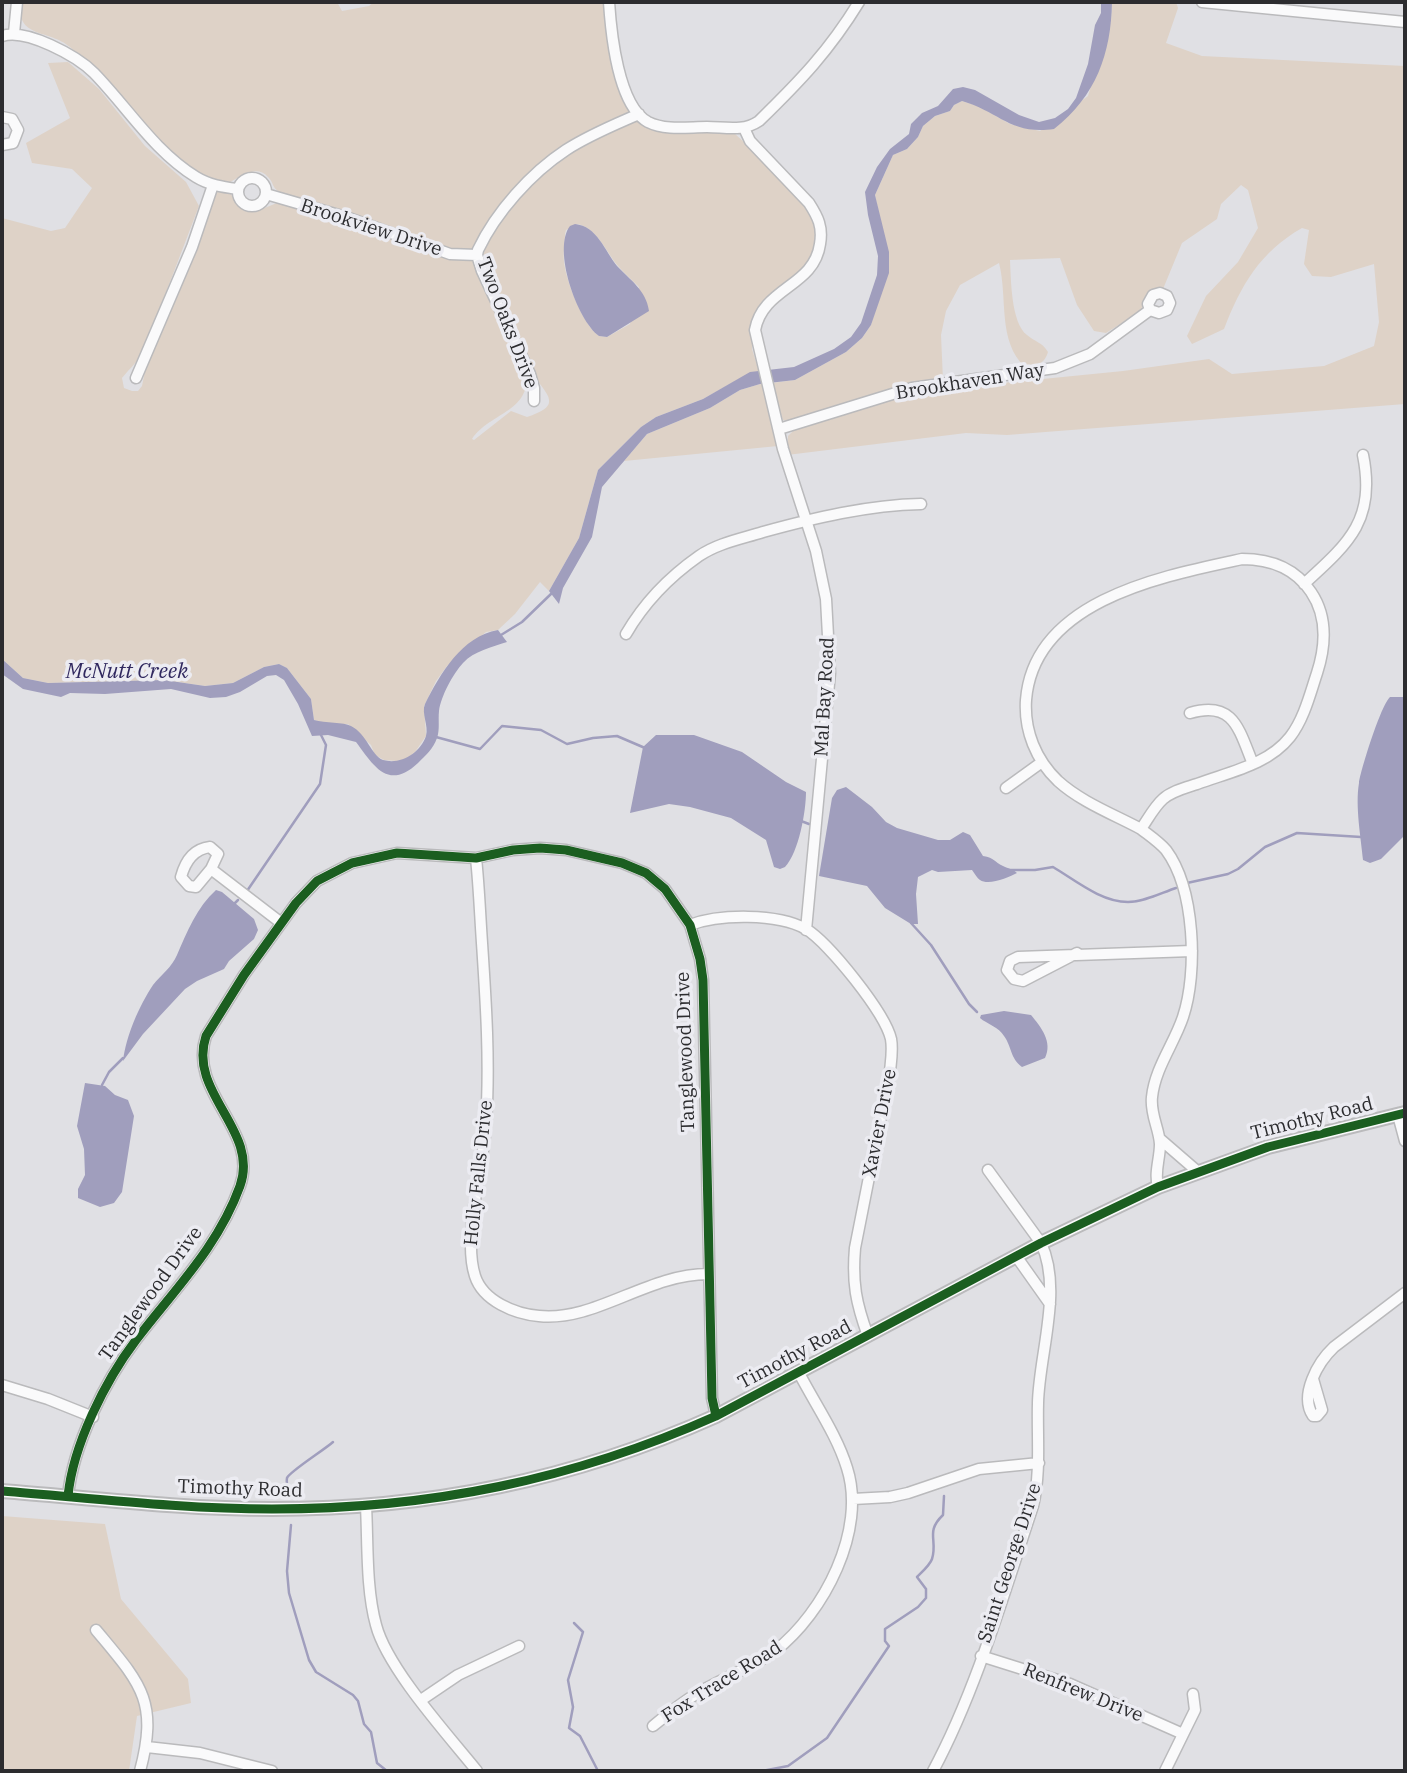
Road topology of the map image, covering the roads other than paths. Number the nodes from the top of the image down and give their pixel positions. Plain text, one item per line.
1 (17, 2) edge
2 (609, 2) edge
3 (859, 2) edge
4 (1202, 2) edge
5 (1405, 22) edge
6 (14, 33) junction
7 (2, 36) edge
8 (639, 114) junction
9 (2, 117) edge
10 (744, 128) junction
11 (2, 145) edge
12 (213, 185) junction
13 (237, 189) junction
14 (266, 194) junction
15 (477, 255) junction
16 (1150, 310) dead end
17 (136, 378) dead end
18 (534, 401) dead end
19 (779, 429) junction
20 (1363, 455) dead end
21 (921, 504) dead end
22 (806, 521) junction
23 (1304, 584) junction
24 (626, 634) dead end
25 (1190, 713) dead end
26 (1042, 762) junction
27 (1253, 764) junction
28 (1006, 788) dead end
29 (1142, 829) junction
30 (476, 858) junction
31 (211, 869) dead end
32 (279, 922) junction
33 (690, 925) junction
34 (806, 929) junction
35 (1192, 951) junction
36 (1077, 953) junction
37 (1402, 1114) edge
38 (1160, 1139) junction
39 (1405, 1141) edge
40 (988, 1170) dead end
41 (1197, 1171) junction
42 (1158, 1186) junction
43 (1041, 1243) junction
44 (1016, 1256) junction
45 (708, 1274) junction
46 (1405, 1293) edge
47 (1050, 1304) junction
48 (869, 1336) junction
49 (799, 1373) junction
50 (1313, 1380) dead end
51 (2, 1385) edge
52 (716, 1416) junction
53 (93, 1417) junction
54 (1039, 1463) junction
55 (2, 1491) edge
56 (68, 1496) junction
57 (853, 1499) junction
58 (366, 1506) junction
59 (96, 1630) dead end
60 (519, 1646) dead end
61 (981, 1656) junction
62 (1193, 1694) dead end
63 (421, 1700) junction
64 (653, 1726) dead end
65 (1183, 1734) junction
66 (147, 1747) junction
67 (140, 1771) edge
68 (272, 1771) edge
69 (477, 1771) edge
70 (933, 1771) edge
71 (1165, 1771) edge

1 - 6 street
2 - 8 street
3 - 10 street
4 - 5 street
6 - 7 street
6 - 12 street, Brookview Drive
8 - 10 street
8 - 15 street, Two Oaks Drive
9 - 11 street
10 - 19 street, Mal Bay Road
12 - 13 street, Brookview Drive
12 - 17 street
13 - 14 street, Brookview Drive
13 - 14 street, Brookview Drive
14 - 15 street, Brookview Drive
15 - 18 street, Two Oaks Drive
16 - 19 street, Brookhaven Way
19 - 22 street, Mal Bay Road
20 - 23 street
21 - 22 street
22 - 24 street
22 - 34 street, Mal Bay Road
23 - 26 street
23 - 27 street
25 - 27 street
26 - 28 street
26 - 29 street
27 - 29 street
29 - 35 street
30 - 32 street, Tanglewood Drive
30 - 33 street, Tanglewood Drive
30 - 45 street, Holly Falls Drive
31 - 32 street
32 - 53 street, Tanglewood Drive
33 - 34 street, Xavier Drive
33 - 45 street, Tanglewood Drive
34 - 48 street, Xavier Drive
35 - 36 street
35 - 38 street
36 - 36 street
37 - 39 street
37 - 41 main road, Timothy Road
38 - 41 street
38 - 42 street
40 - 43 street
41 - 42 main road, Timothy Road
42 - 43 main road, Timothy Road
43 - 44 main road, Timothy Road
43 - 47 street, Saint George Drive
44 - 47 street
44 - 48 main road, Timothy Road
45 - 52 street, Tanglewood Drive
46 - 50 street
47 - 54 street, Saint George Drive
48 - 49 main road, Timothy Road
49 - 52 main road, Timothy Road
49 - 57 street, Fox Trace Road
51 - 53 street
52 - 58 main road, Timothy Road
53 - 56 street, Tanglewood Drive
54 - 57 street
54 - 61 street, Saint George Drive
55 - 56 main road, Timothy Road
56 - 58 main road, Timothy Road
57 - 64 street, Fox Trace Road
58 - 63 street
59 - 66 street
60 - 63 street
61 - 65 street, Renfrew Drive
61 - 70 street, Saint George Drive
62 - 65 street
63 - 69 street
65 - 71 street
66 - 67 street
66 - 68 street

